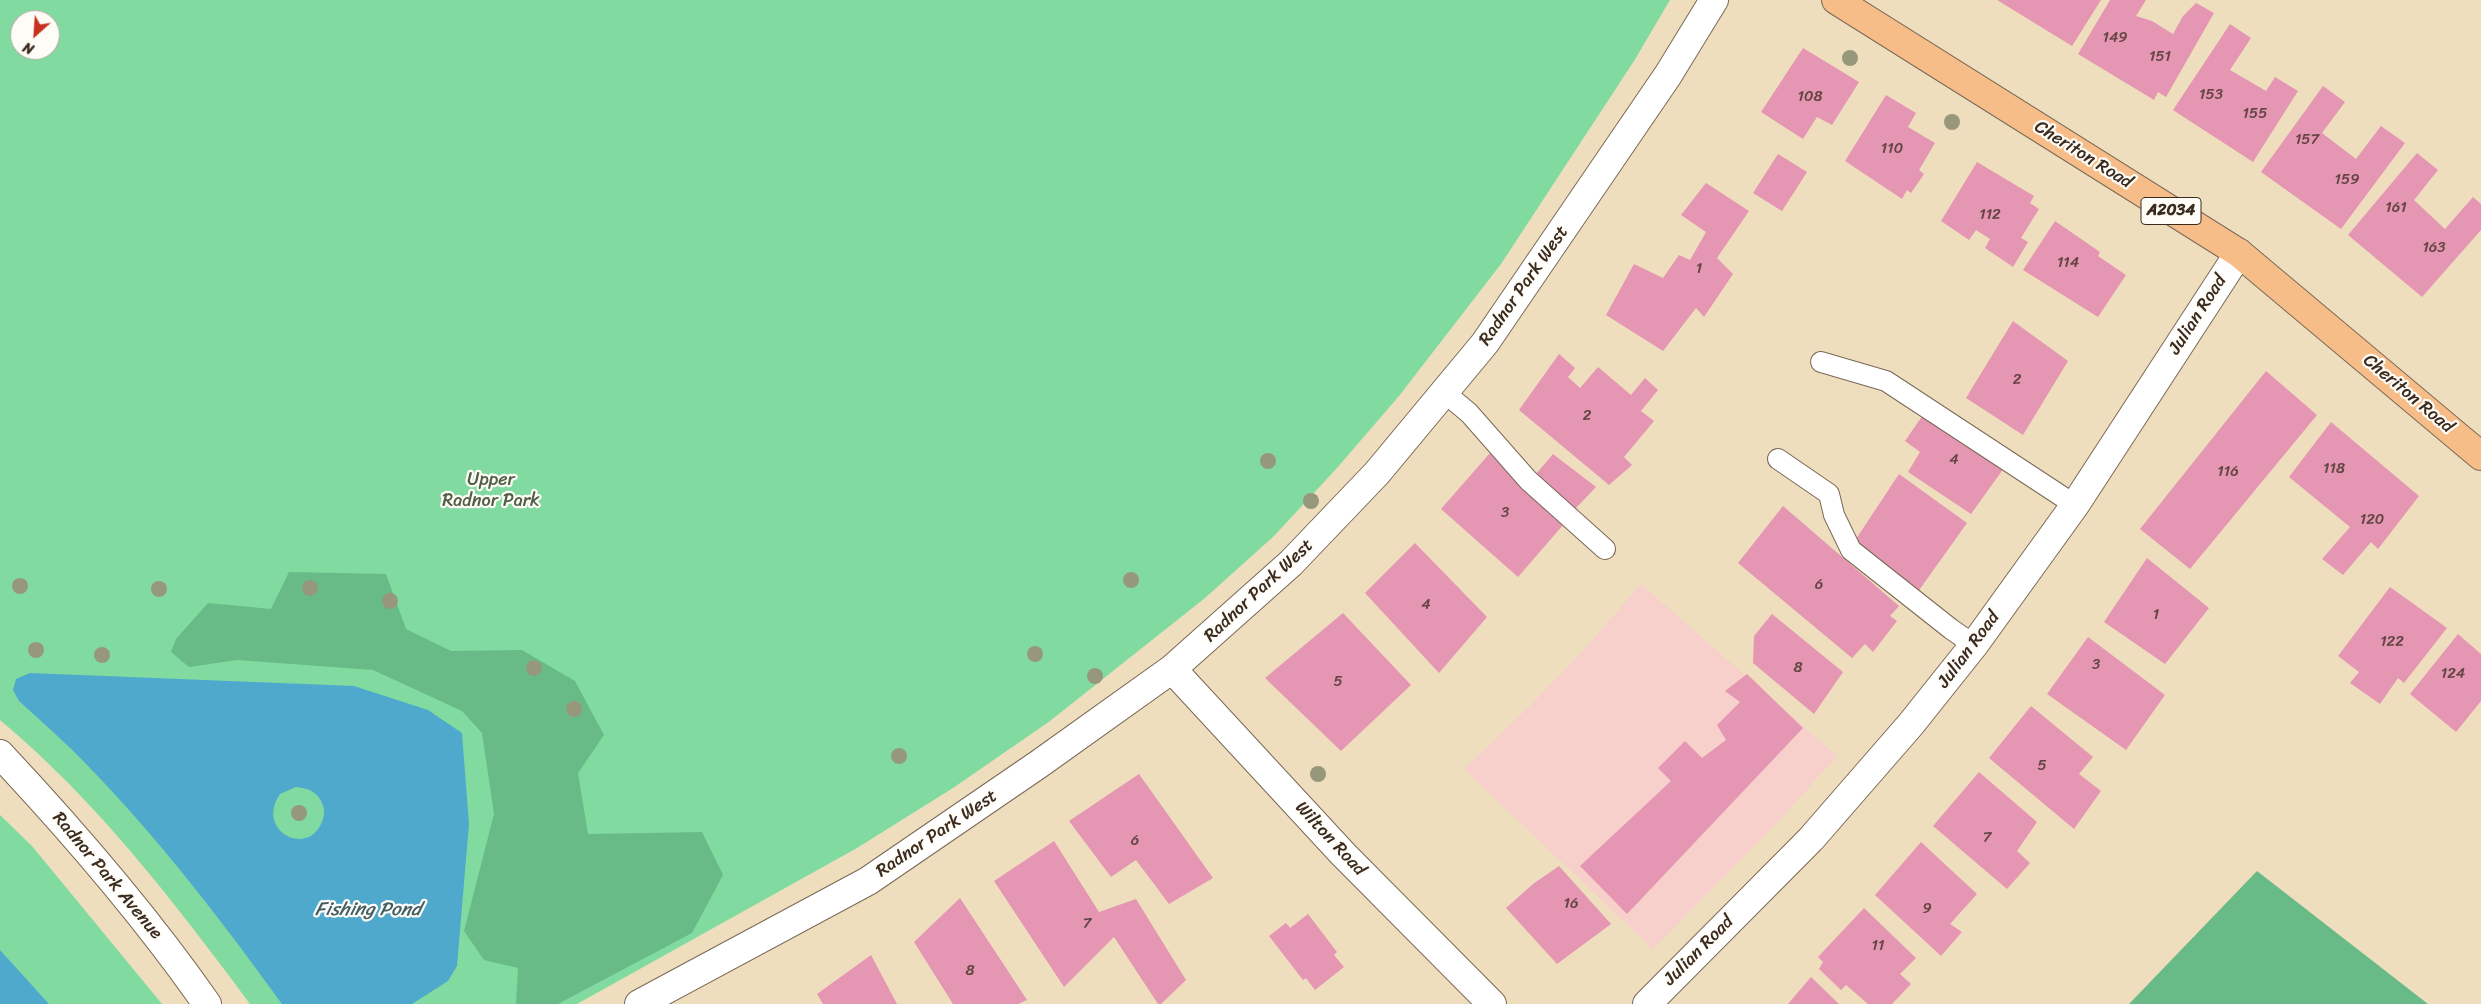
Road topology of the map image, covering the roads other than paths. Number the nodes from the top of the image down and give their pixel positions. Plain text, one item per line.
1 (1714, 0) edge
2 (1836, 0) edge
3 (2239, 253) junction
4 (1821, 362) dead end
5 (1446, 393) junction
6 (2481, 456) edge
7 (1778, 459) dead end
8 (2075, 505) junction
9 (1605, 549) dead end
10 (1974, 645) junction
11 (1172, 669) junction
12 (0, 754) edge
13 (207, 1004) edge
14 (639, 1004) edge
15 (1492, 1004) edge
16 (1647, 1004) edge

1 - 5 street, Radnor Park West
2 - 3 main road, Cheriton Road / A2034
3 - 6 main road, Cheriton Road / A2034
3 - 8 street, Julian Road
4 - 8 lane
5 - 9 lane
5 - 11 street, Radnor Park West
7 - 10 lane
8 - 10 street, Julian Road
10 - 16 street, Julian Road
11 - 14 street, Radnor Park West
11 - 15 street, Wilton Road
12 - 13 street, Radnor Park Avenue

